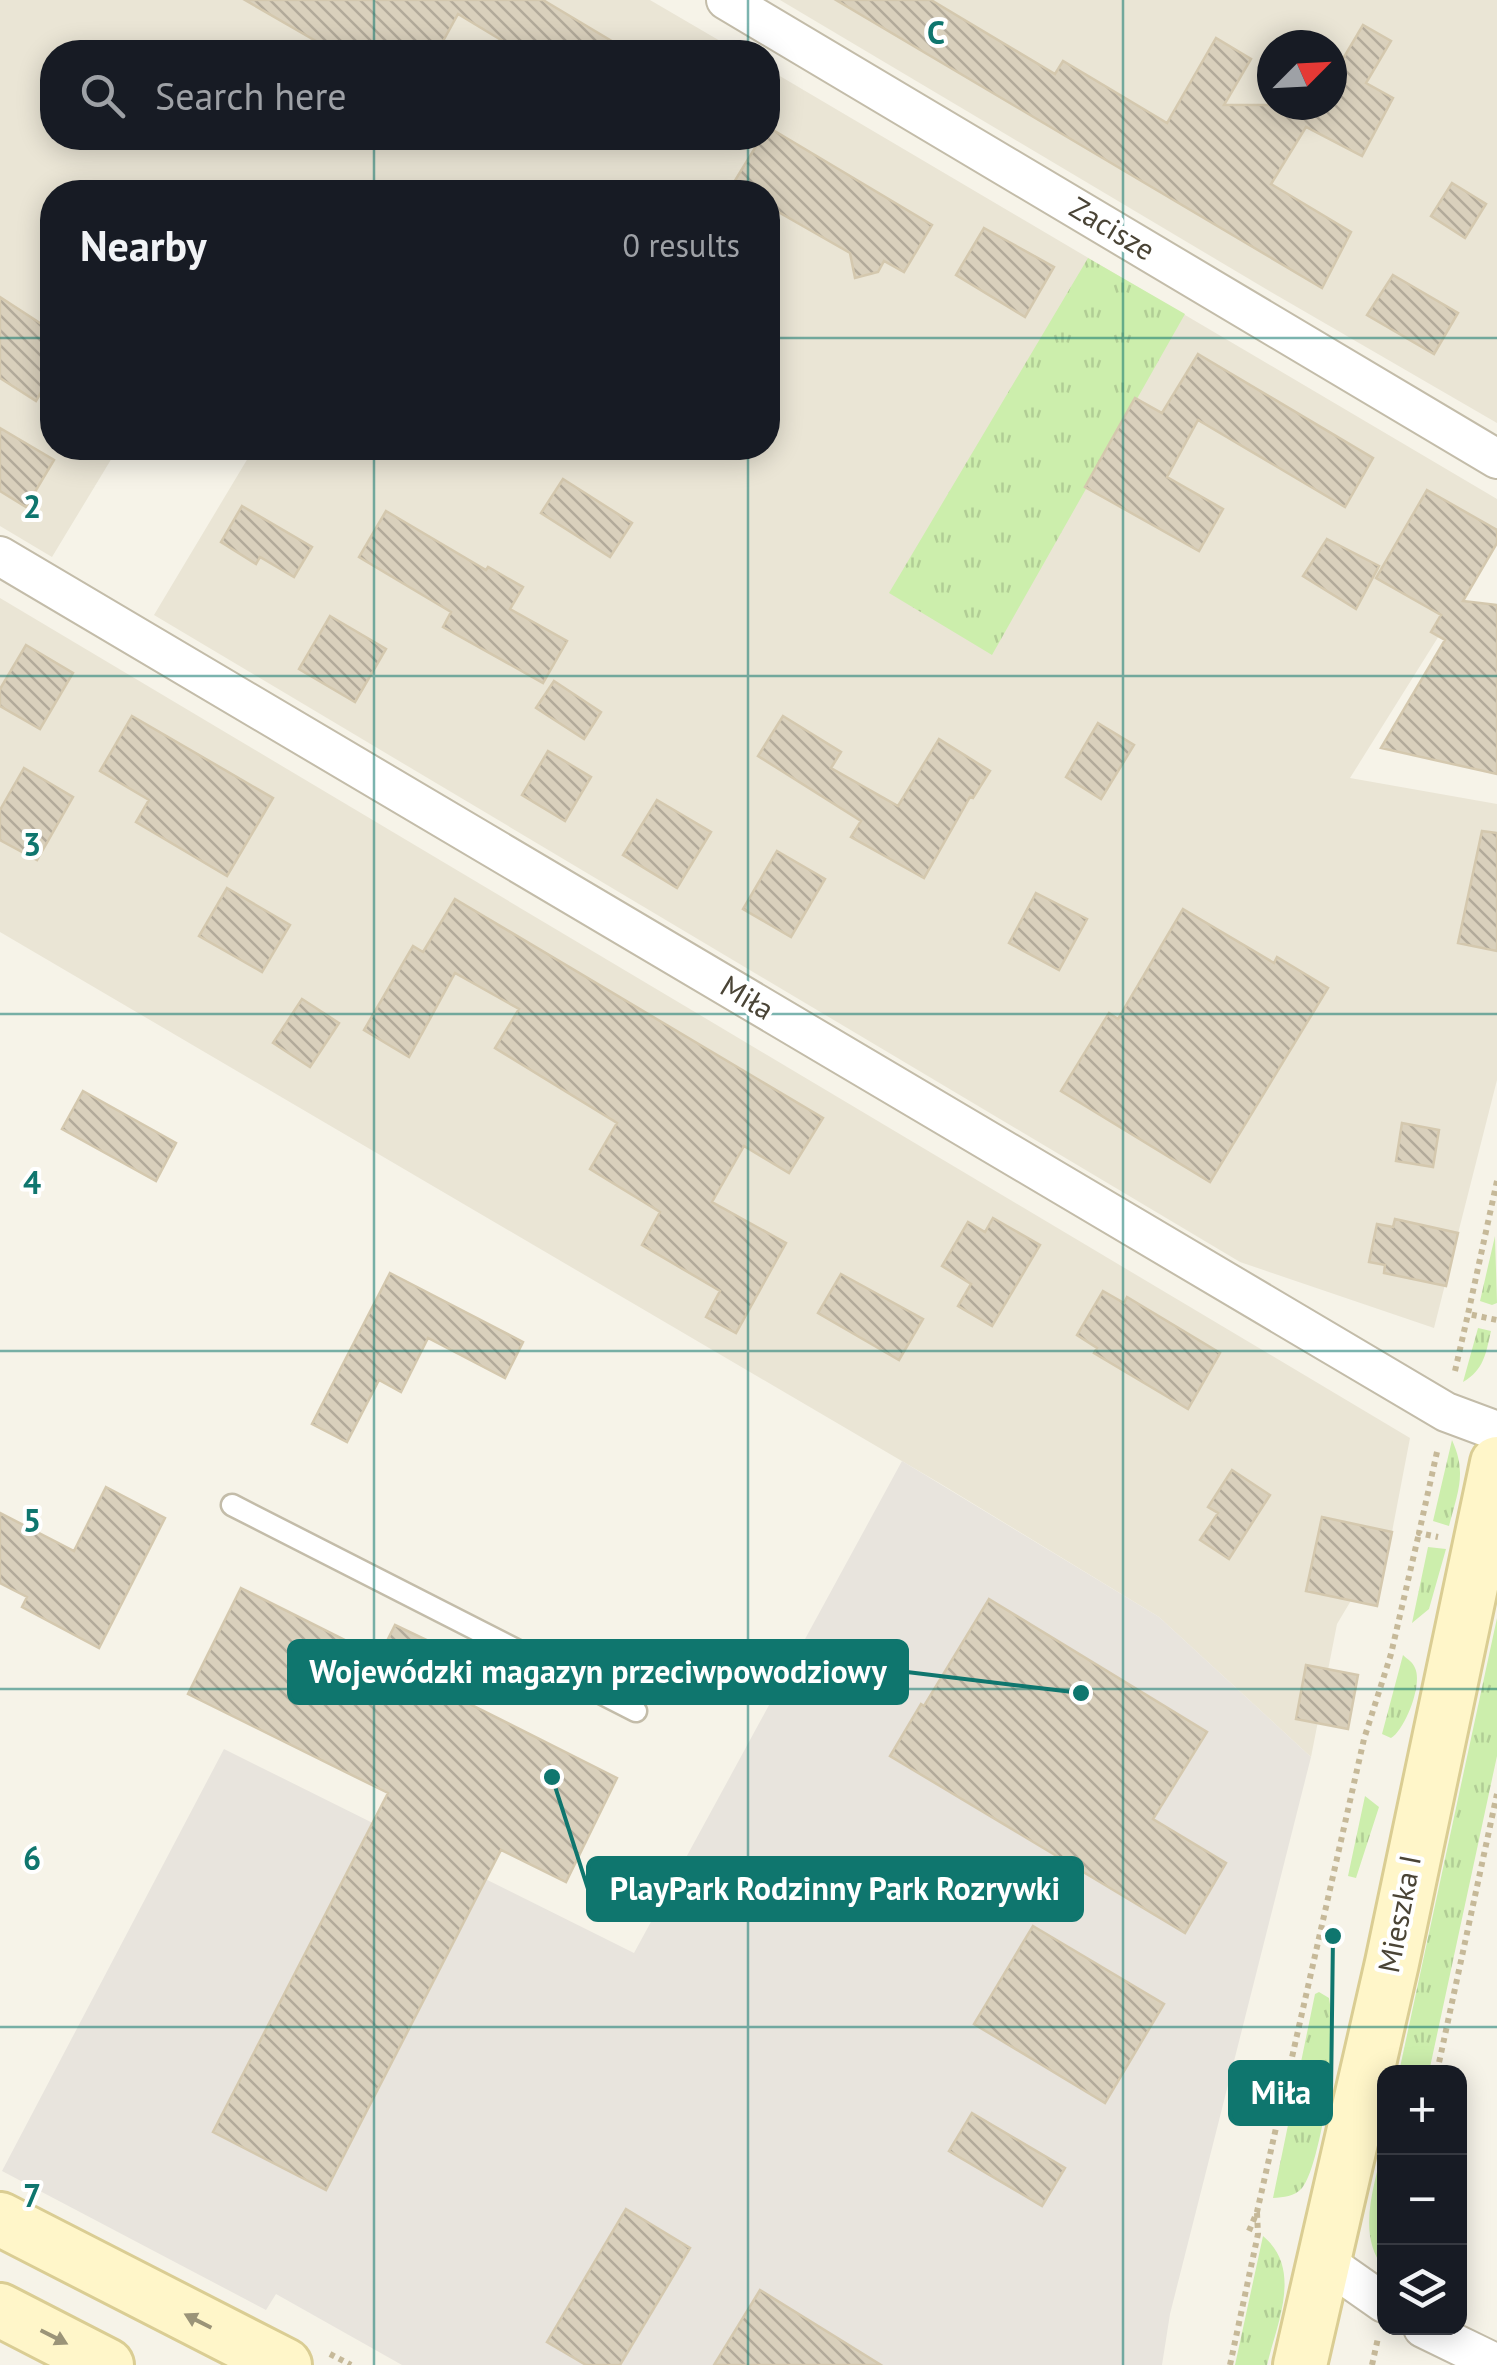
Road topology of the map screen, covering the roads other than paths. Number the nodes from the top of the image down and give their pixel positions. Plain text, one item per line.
1 (726, 0) edge
2 (1497, 459) edge
3 (0, 556) edge
4 (1497, 1431) edge
5 (1497, 1463) edge
6 (232, 1504) dead end
7 (636, 1711) dead end
8 (0, 2219) edge
9 (1324, 2260) junction
10 (1377, 2298) edge
11 (0, 2310) edge
12 (1438, 2335) edge
13 (1497, 2364) edge
14 (108, 2365) edge
15 (285, 2365) edge
16 (1300, 2365) edge

1 - 2 street, Zacisze
3 - 4 street, Miła
5 - 9 street, Mieszka I
6 - 7 lane
15 -> 8 street
9 - 10 street
9 - 16 street, Mieszka I
11 -> 14 street
12 - 13 street

